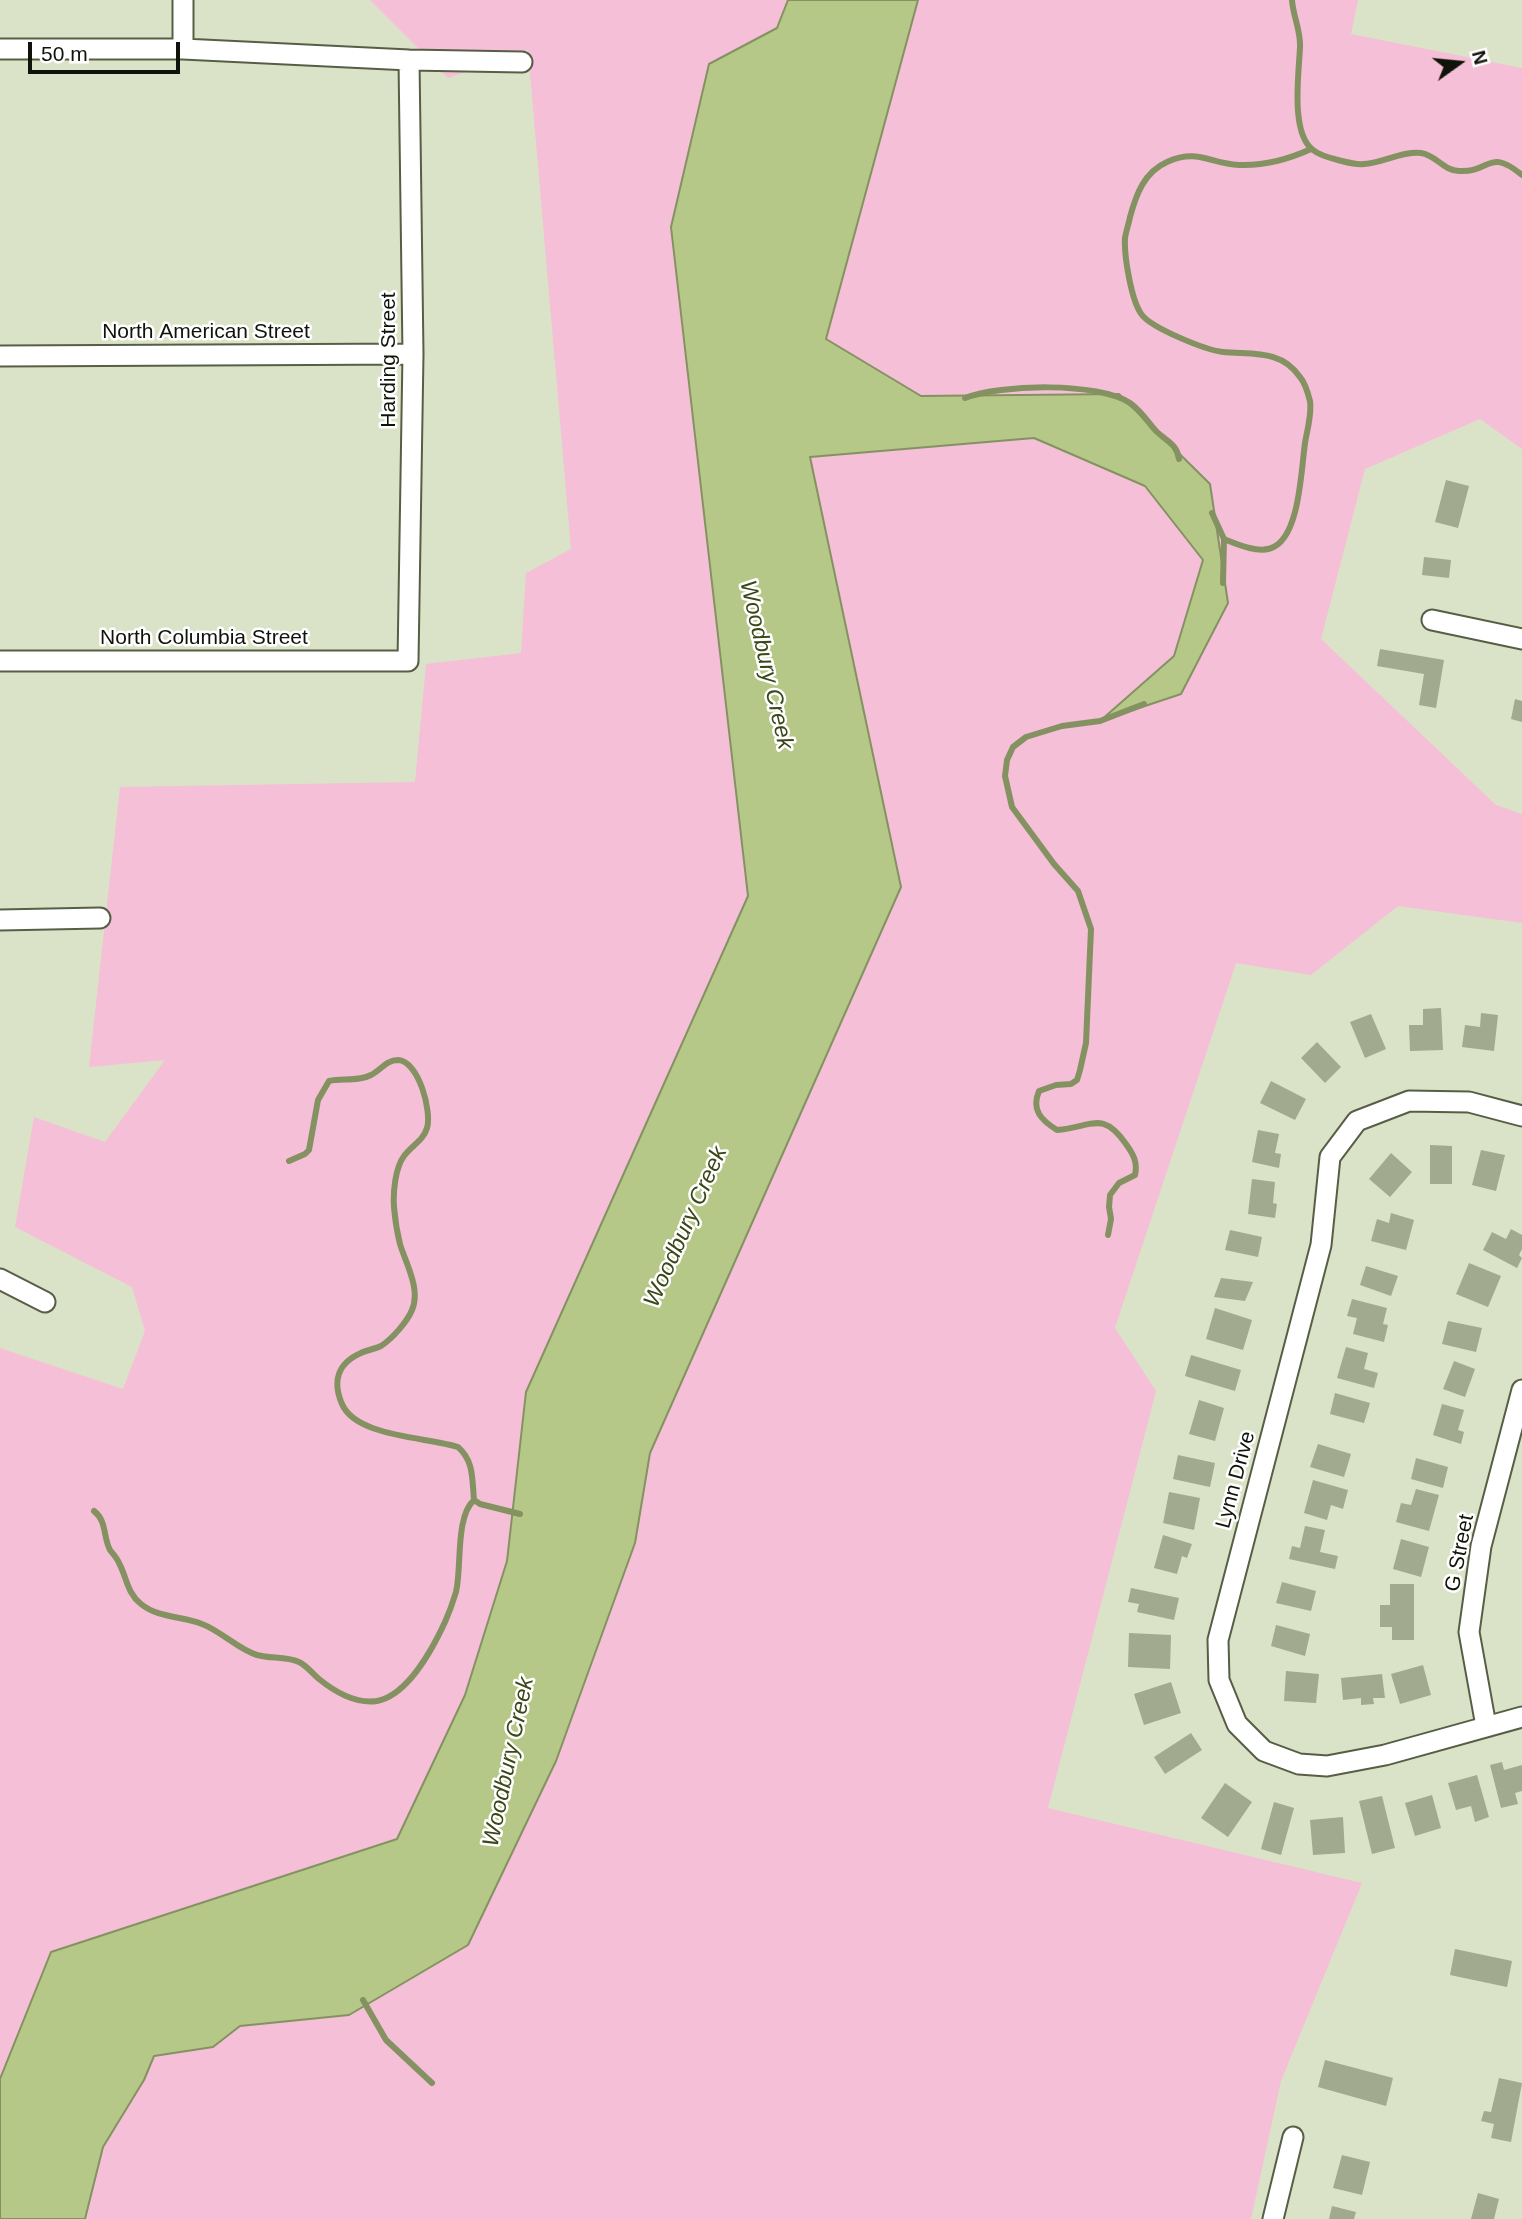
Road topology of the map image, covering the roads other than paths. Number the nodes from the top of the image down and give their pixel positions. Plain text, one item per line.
1 (183, 0) edge
2 (0, 49) edge
3 (183, 50) junction
4 (409, 60) junction
5 (522, 62) dead end
6 (413, 354) junction
7 (0, 356) edge
8 (1432, 620) dead end
9 (1522, 639) edge
10 (0, 660) edge
11 (408, 661) joint
12 (100, 918) dead end
13 (0, 920) edge
14 (1522, 1116) edge
15 (0, 1279) edge
16 (44, 1302) dead end
17 (1522, 1390) edge
18 (1522, 1717) edge
19 (1486, 1726) junction
20 (1293, 2137) dead end
21 (1273, 2219) edge

1 - 3 street
2 - 3 street
3 - 4 street
4 - 5 street
4 - 6 street, Harding Street
6 - 7 street, North American Street
6 - 11 street, Harding Street
8 - 9 street
10 - 11 street, North Columbia Street
12 - 13 street
14 - 19 street, Lynn Drive
15 - 16 street
17 - 19 street, G Street
18 - 19 street, Lynn Drive
20 - 21 street

